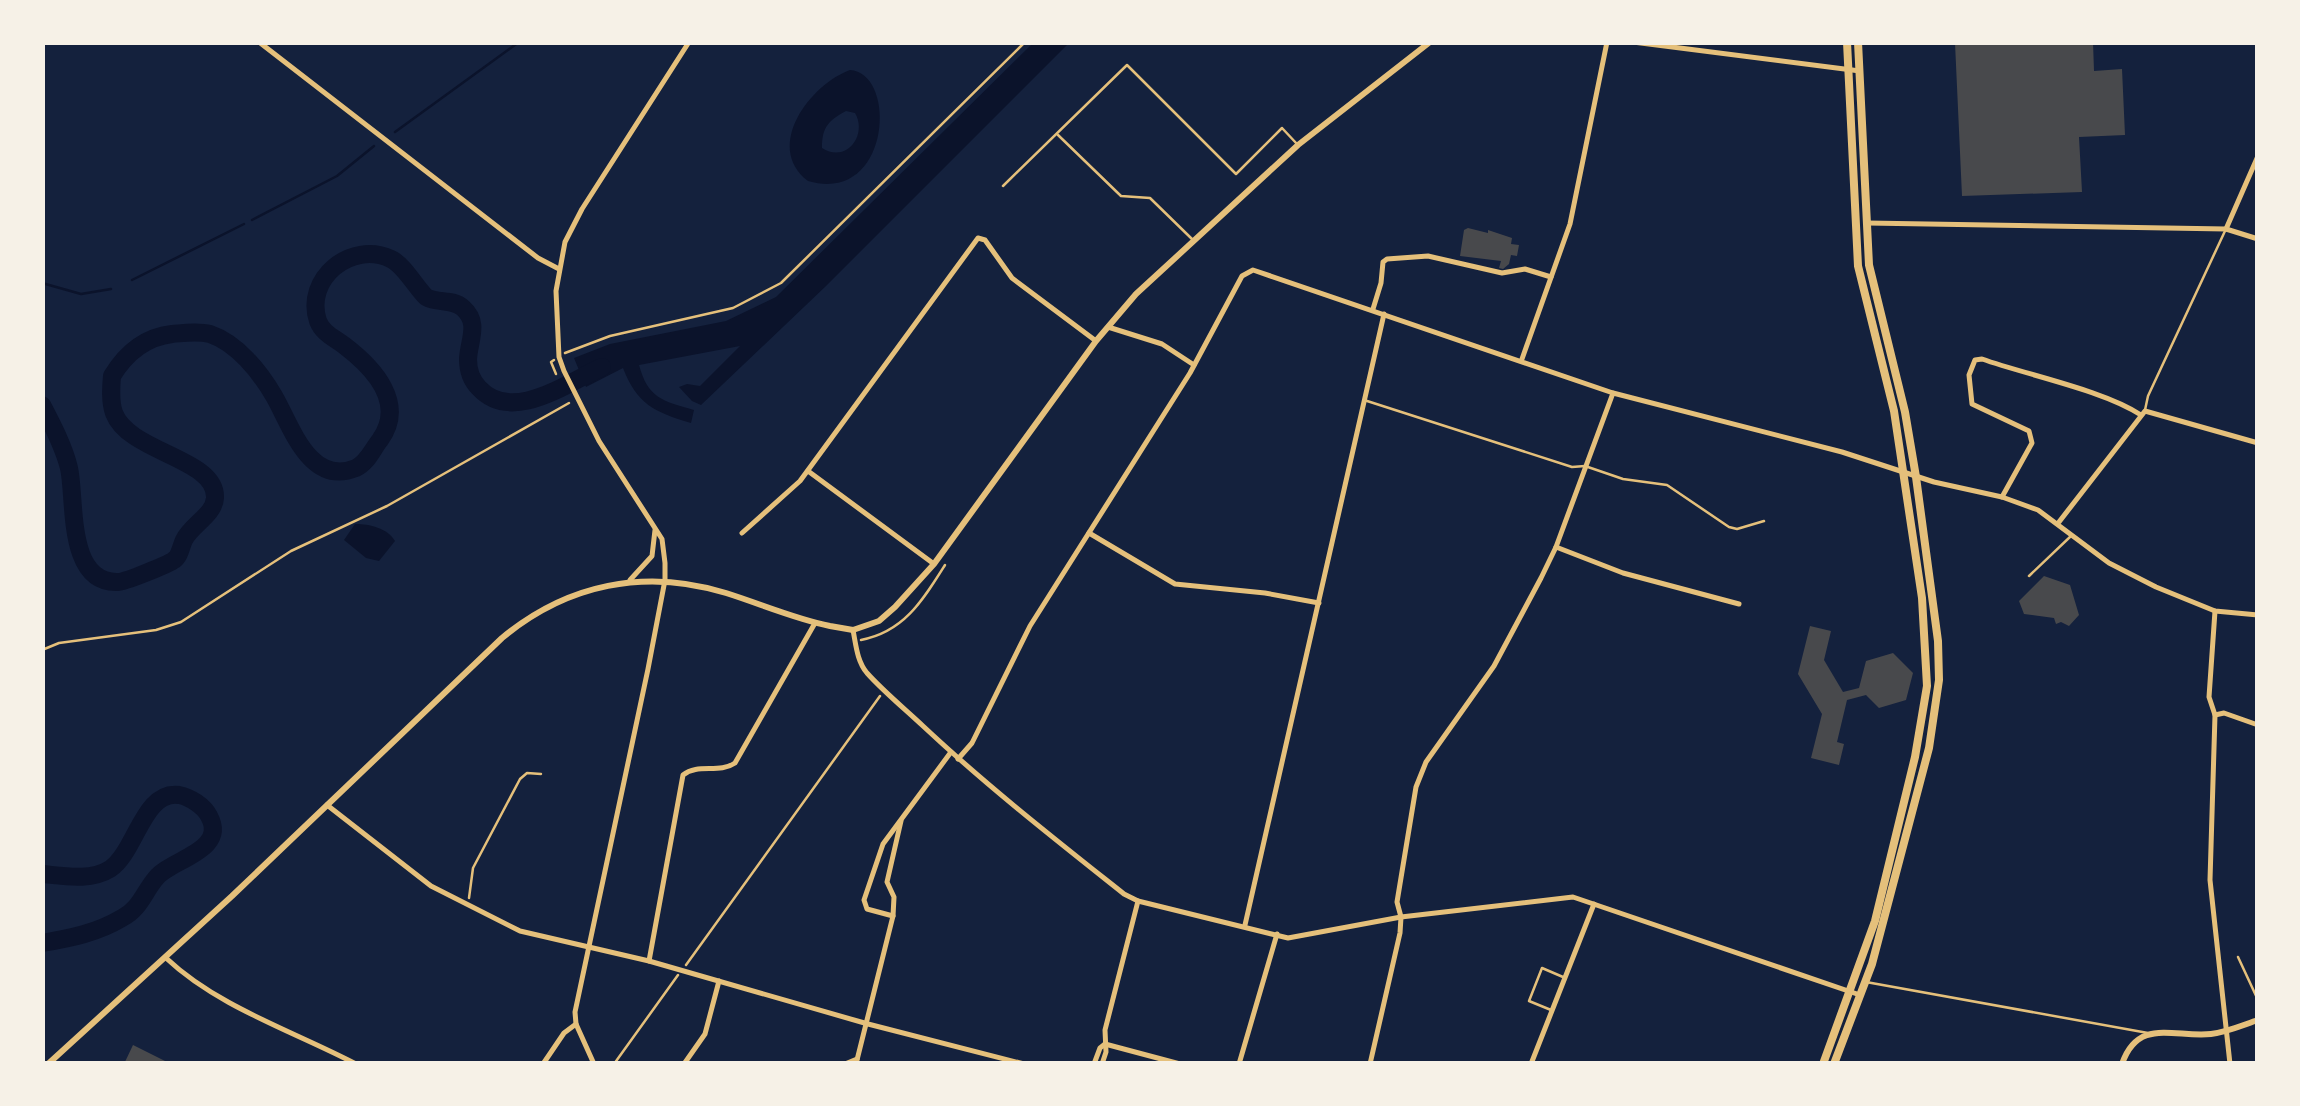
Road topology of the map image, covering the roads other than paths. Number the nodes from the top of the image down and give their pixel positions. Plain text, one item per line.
1 (259, 42) edge
2 (690, 42) edge
3 (1607, 42) edge
4 (1632, 42) edge
5 (1846, 42) edge
6 (1858, 42) edge
7 (1426, 44) edge
8 (1848, 69) junction
9 (1860, 72) junction
10 (1057, 135) junction
11 (1298, 145) junction
12 (2258, 156) edge
13 (1003, 186) dead end
14 (1868, 223) junction
15 (1857, 224) junction
16 (2226, 230) junction
17 (2258, 239) edge
18 (1194, 241) junction
19 (559, 269) junction
20 (1551, 277) junction
21 (1373, 309) junction
22 (1384, 313) junction
23 (1108, 328) junction
24 (1096, 342) junction
25 (1522, 359) junction
26 (1194, 365) junction
27 (1613, 393) junction
28 (1364, 400) junction
29 (2143, 412) junction
30 (2258, 443) edge
31 (1586, 466) junction
32 (808, 471) junction
33 (1904, 473) junction
34 (1916, 477) junction
35 (2002, 497) junction
36 (1764, 521) dead end
37 (2058, 522) junction
38 (655, 527) junction
39 (742, 533) dead end
40 (1089, 533) junction
41 (2072, 535) junction
42 (1556, 548) junction
43 (934, 564) junction
44 (2029, 576) dead end
45 (630, 580) junction
46 (665, 580) junction
47 (1318, 604) junction
48 (1740, 604) dead end
49 (2215, 611) junction
50 (2258, 615) edge
51 (815, 623) junction
52 (853, 630) junction
53 (2215, 715) junction
54 (2258, 725) edge
55 (951, 752) junction
56 (958, 759) junction
57 (327, 805) junction
58 (901, 820) junction
59 (1138, 901) junction
60 (1594, 904) junction
61 (892, 916) junction
62 (1402, 917) junction
63 (1245, 925) junction
64 (1276, 934) junction
65 (589, 945) junction
66 (166, 958) junction
67 (649, 961) junction
68 (1565, 978) junction
69 (719, 981) junction
70 (1865, 982) junction
71 (1850, 990) junction
72 (1860, 995) junction
73 (1552, 1011) junction
74 (2258, 1020) edge
75 (576, 1024) junction
76 (868, 1024) junction
77 (2226, 1031) junction
78 (2150, 1033) junction
79 (1105, 1044) junction
80 (857, 1061) edge
81 (48, 1064) edge
82 (356, 1064) edge
83 (543, 1064) edge
84 (594, 1064) edge
85 (684, 1064) edge
86 (845, 1064) edge
87 (1024, 1064) edge
88 (1094, 1064) edge
89 (1102, 1064) edge
90 (1180, 1064) edge
91 (1239, 1064) edge
92 (1370, 1064) edge
93 (1532, 1064) edge
94 (1823, 1064) edge
95 (1834, 1064) edge
96 (2122, 1064) edge
97 (2230, 1064) edge

1 - 19 street
2 - 19 street
3 - 20 street
4 - 8 street
5 - 8 main road
6 - 9 main road
7 - 11 main road
8 - 9 street
8 - 15 main road
9 - 14 main road
10 - 11 lane
10 - 13 lane
10 - 18 lane
11 - 18 main road
12 - 16 street
14 - 15 street
14 - 16 street
14 - 34 main road
15 - 33 main road
16 - 17 street
16 - 29 lane
18 - 23 main road
19 - 38 street
20 - 21 street
20 - 25 street
21 - 22 street
21 - 26 street
22 - 25 street
22 - 28 street
23 - 24 main road
23 - 26 street
24 - 32 street
24 - 43 main road
25 - 27 street
26 - 40 street
27 - 31 street
27 - 33 street
28 - 31 lane
28 - 47 street
29 - 30 street
29 - 35 street
29 - 37 street
31 - 36 lane
31 - 42 street
32 - 39 street
32 - 43 street
33 - 34 street
33 - 71 main road
34 - 35 street
34 - 70 main road
35 - 37 street
37 - 41 street
38 - 45 street
38 - 46 street
40 - 47 street
40 - 56 street
41 - 44 lane
41 - 49 street
42 - 48 street
42 - 62 street
43 - 52 main road
45 - 46 main road
45 - 57 main road
46 - 51 main road
46 - 65 street
47 - 63 street
49 - 50 street
49 - 53 street
51 - 52 main road
51 - 67 street
52 - 55 street
53 - 54 street
53 - 77 street
55 - 56 street
55 - 58 street
56 - 59 street
57 - 65 street
57 - 66 main road
58 - 61 street
58 - 61 street
59 - 63 street
59 - 79 street
60 - 62 street
60 - 68 street
60 - 71 street
61 - 76 street
62 - 64 street
62 - 92 street
63 - 64 street
64 - 91 street
65 - 67 street
65 - 75 street
66 - 81 main road
66 - 82 street
67 - 69 street
68 - 73 street
68 - 73 lane
69 - 76 street
69 - 85 street
70 - 72 main road
70 - 78 lane
71 - 72 street
71 - 94 main road
72 - 95 main road
73 - 93 street
74 - 77 main road
75 - 83 street
75 - 84 street
76 - 80 street
76 - 87 street
77 - 78 main road
77 - 97 street
78 - 96 main road
79 - 88 street
79 - 89 street
79 - 90 street
80 - 86 street

